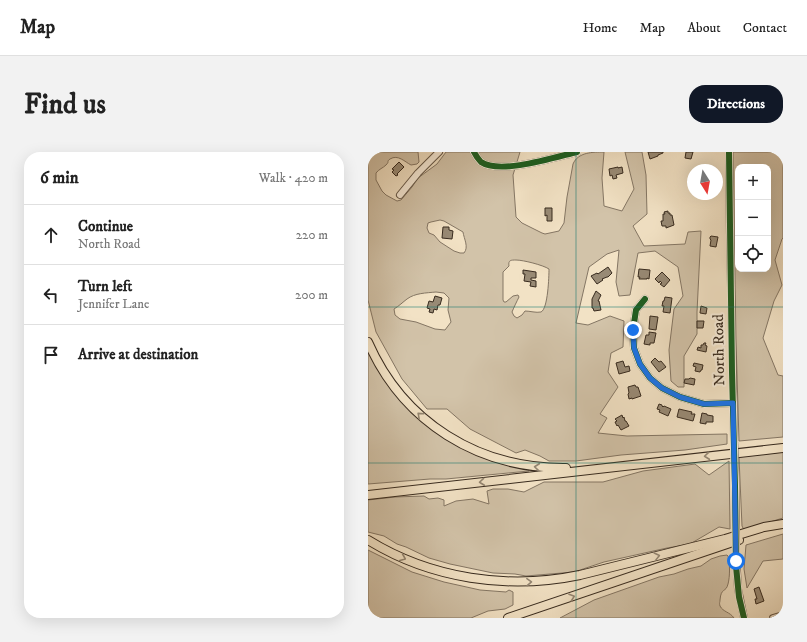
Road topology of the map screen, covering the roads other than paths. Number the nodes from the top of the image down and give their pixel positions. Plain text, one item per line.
1 (439, 152) edge
2 (474, 152) edge
3 (577, 152) edge
4 (729, 152) edge
5 (400, 195) dead end
6 (645, 299) dead end
7 (368, 342) edge
8 (733, 403) junction
9 (783, 448) edge
10 (590, 470) junction
11 (368, 495) edge
12 (783, 525) edge
13 (368, 540) edge
14 (783, 615) edge
15 (508, 618) edge
16 (744, 618) edge
17 (773, 618) edge

1 - 5 street
2 - 3 street
4 - 8 street, North Road
6 - 8 street
10 -> 7 highway
8 - 16 street, North Road, bridge
9 -> 10 highway
10 -> 11 highway
13 -> 12 highway
15 -> 12 highway
14 - 17 street

